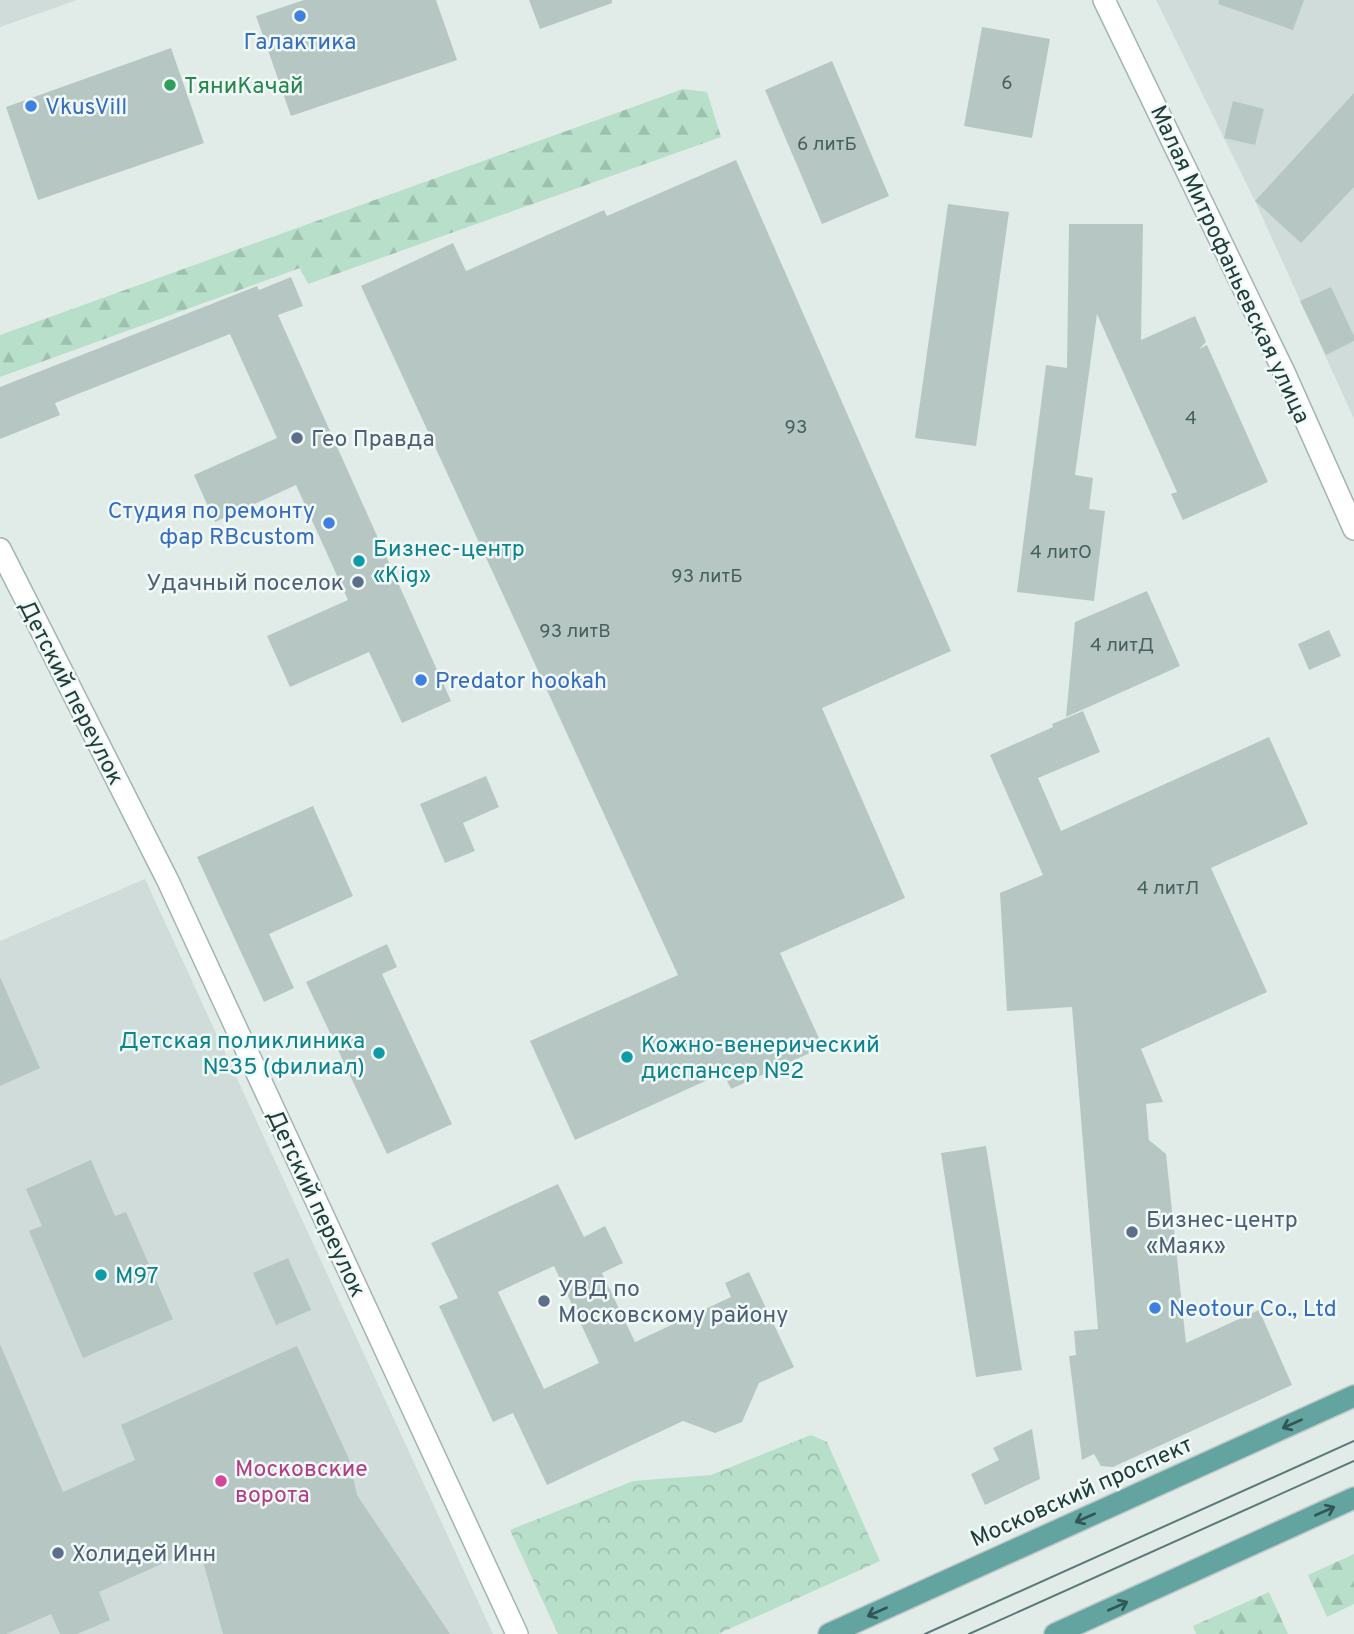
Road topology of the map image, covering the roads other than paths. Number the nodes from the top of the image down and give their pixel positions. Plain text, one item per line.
1 (1104, 0) edge
2 (1354, 530) edge
3 (0, 549) edge
4 (1354, 1396) edge
5 (1354, 1498) edge
6 (517, 1634) edge
7 (829, 1634) edge
8 (1055, 1634) edge

1 - 2 street, Малая Митрофаньевская улица
3 - 6 street, Детский переулок
4 -> 7 main road, Московский проспект
8 -> 5 main road

